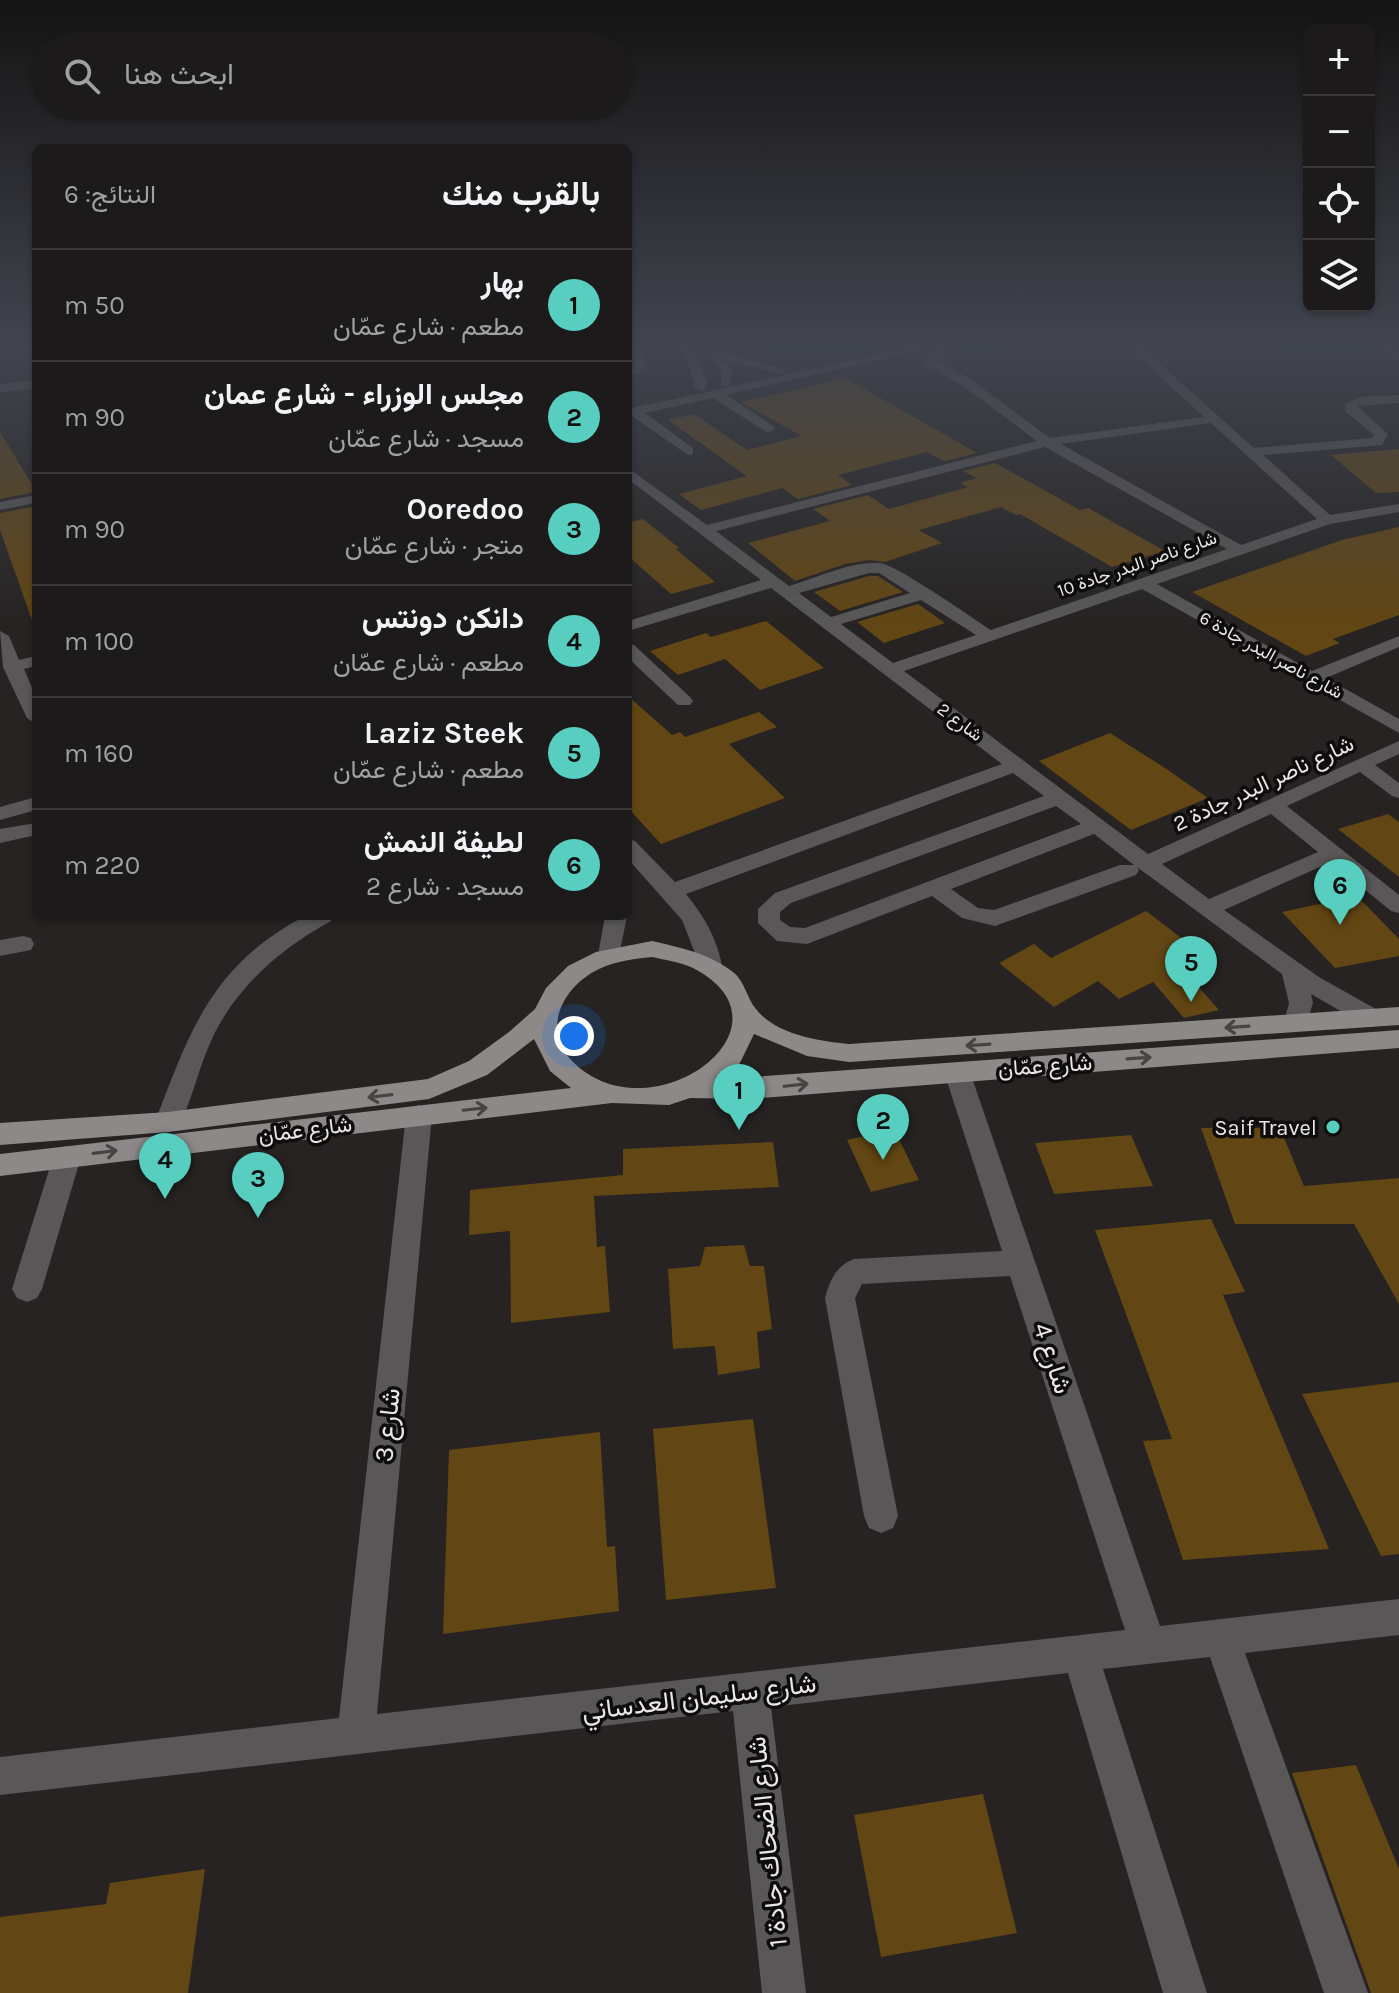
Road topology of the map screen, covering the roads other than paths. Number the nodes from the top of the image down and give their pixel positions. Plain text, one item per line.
1 (672, 440) edge
2 (1044, 440) edge
3 (1061, 440) edge
4 (1238, 440) edge
5 (1378, 440) edge
6 (1047, 442) junction
7 (688, 451) dead end
8 (1252, 452) junction
9 (632, 475) edge
10 (32, 500) edge
11 (0, 506) edge
12 (1399, 508) edge
13 (1327, 520) junction
14 (704, 530) junction
15 (1239, 550) junction
16 (1143, 583) junction
17 (780, 587) junction
18 (925, 593) junction
19 (828, 623) junction
20 (632, 625) edge
21 (0, 636) edge
22 (989, 636) junction
23 (1399, 641) edge
24 (632, 653) edge
25 (32, 662) edge
26 (12, 667) junction
27 (891, 670) junction
28 (1311, 678) junction
29 (23, 685) junction
30 (0, 691) edge
31 (684, 701) dead end
32 (32, 708) edge
33 (1399, 727) edge
34 (1399, 747) edge
35 (1361, 764) junction
36 (1016, 765) junction
37 (1399, 792) edge
38 (1058, 798) junction
39 (32, 804) edge
40 (1273, 805) junction
41 (0, 814) edge
42 (1096, 826) junction
43 (32, 830) edge
44 (0, 836) edge
45 (632, 850) edge
46 (1334, 853) junction
47 (1138, 866) junction
48 (937, 889) junction
49 (670, 892) junction
50 (1399, 906) edge
51 (1207, 909) junction
52 (317, 920) edge
53 (615, 920) edge
54 (610, 955) junction
55 (710, 965) junction
56 (1293, 971) junction
57 (545, 1014) junction
58 (745, 1014) junction
59 (1399, 1016) edge
60 (1372, 1018) junction
61 (1296, 1022) junction
62 (1399, 1039) edge
63 (957, 1072) junction
64 (690, 1088) junction
65 (610, 1094) junction
66 (419, 1115) junction
67 (168, 1122) junction
68 (0, 1134) edge
69 (67, 1157) junction
70 (0, 1165) edge
71 (1022, 1263) junction
72 (27, 1289) dead end
73 (881, 1516) dead end
74 (1399, 1617) edge
75 (1221, 1637) junction
76 (1148, 1645) junction
77 (1080, 1653) junction
78 (750, 1691) junction
79 (356, 1736) junction
80 (0, 1776) edge
81 (784, 1993) edge
82 (1185, 1993) edge
83 (1346, 1993) edge

1 - 7 street
2 - 6 street
3 - 6 street
4 - 8 street
5 - 8 street
6 - 14 street
6 - 15 street
8 - 13 street
9 - 14 street, شارع 2
10 - 11 street
12 - 13 street, شارع ناصر البدر جادة 10
13 - 15 street, شارع ناصر البدر جادة 10
14 - 17 street, شارع 2
15 - 16 street, شارع ناصر البدر جادة 10
16 - 22 street, شارع ناصر البدر جادة 10
16 - 28 street, شارع ناصر البدر جادة 6
17 - 18 street
17 - 19 street, شارع 2
17 - 20 street
18 - 19 street
18 - 22 street
19 - 27 street, شارع 2
21 - 26 street
22 - 27 street, شارع ناصر البدر جادة 10
23 - 28 street
24 - 31 street
25 - 26 street
26 - 29 street
27 - 36 street, شارع 2
28 - 33 street, شارع ناصر البدر جادة 6
29 - 30 street
29 - 32 street
34 - 35 street, شارع ناصر البدر جادة 2
35 - 37 street
35 - 40 street, شارع ناصر البدر جادة 2
36 - 38 street, شارع 2
36 - 49 street
38 - 42 street, شارع 2
38 - 48 street
39 - 41 street
40 - 46 street
40 - 47 street, شارع ناصر البدر جادة 2
42 - 47 street, شارع 2
42 - 48 street
43 - 44 street
45 - 49 street
46 - 50 street
46 - 51 street
47 - 48 street, شارع ناصر البدر جادة 2
47 - 51 street, شارع 2
49 - 55 street
51 - 56 street, شارع 2
52 - 67 street
53 - 54 street
54 - 55 main road
54 - 57 main road
55 - 58 main road
56 - 60 street, شارع 2
56 - 61 street
57 - 65 main road
57 -> 67 main road, شارع عمّان
61 -> 58 main road, شارع عمّان
58 - 64 main road
59 - 60 main road, شارع عمّان
60 - 61 main road, شارع عمّان
63 -> 62 main road, شارع عمّان
64 -> 63 main road, شارع عمّان
63 - 71 street, شارع 4
64 - 65 main road
66 -> 65 main road, شارع عمّان
69 -> 66 main road, شارع عمّان
66 - 79 street, شارع 3
67 - 68 main road, شارع عمّان
69 - 70 main road, شارع عمّان
69 - 72 street
71 - 73 street
71 - 76 street, شارع 4
74 - 75 street, شارع سليمان العدساني
75 - 76 street, شارع سليمان العدساني
75 - 83 street
76 - 77 street, شارع سليمان العدساني
77 - 78 street, شارع سليمان العدساني
77 - 82 street
78 - 79 street, شارع سليمان العدساني
78 - 81 street, شارع الضحاك جادة 1
79 - 80 street, شارع سليمان العدساني

